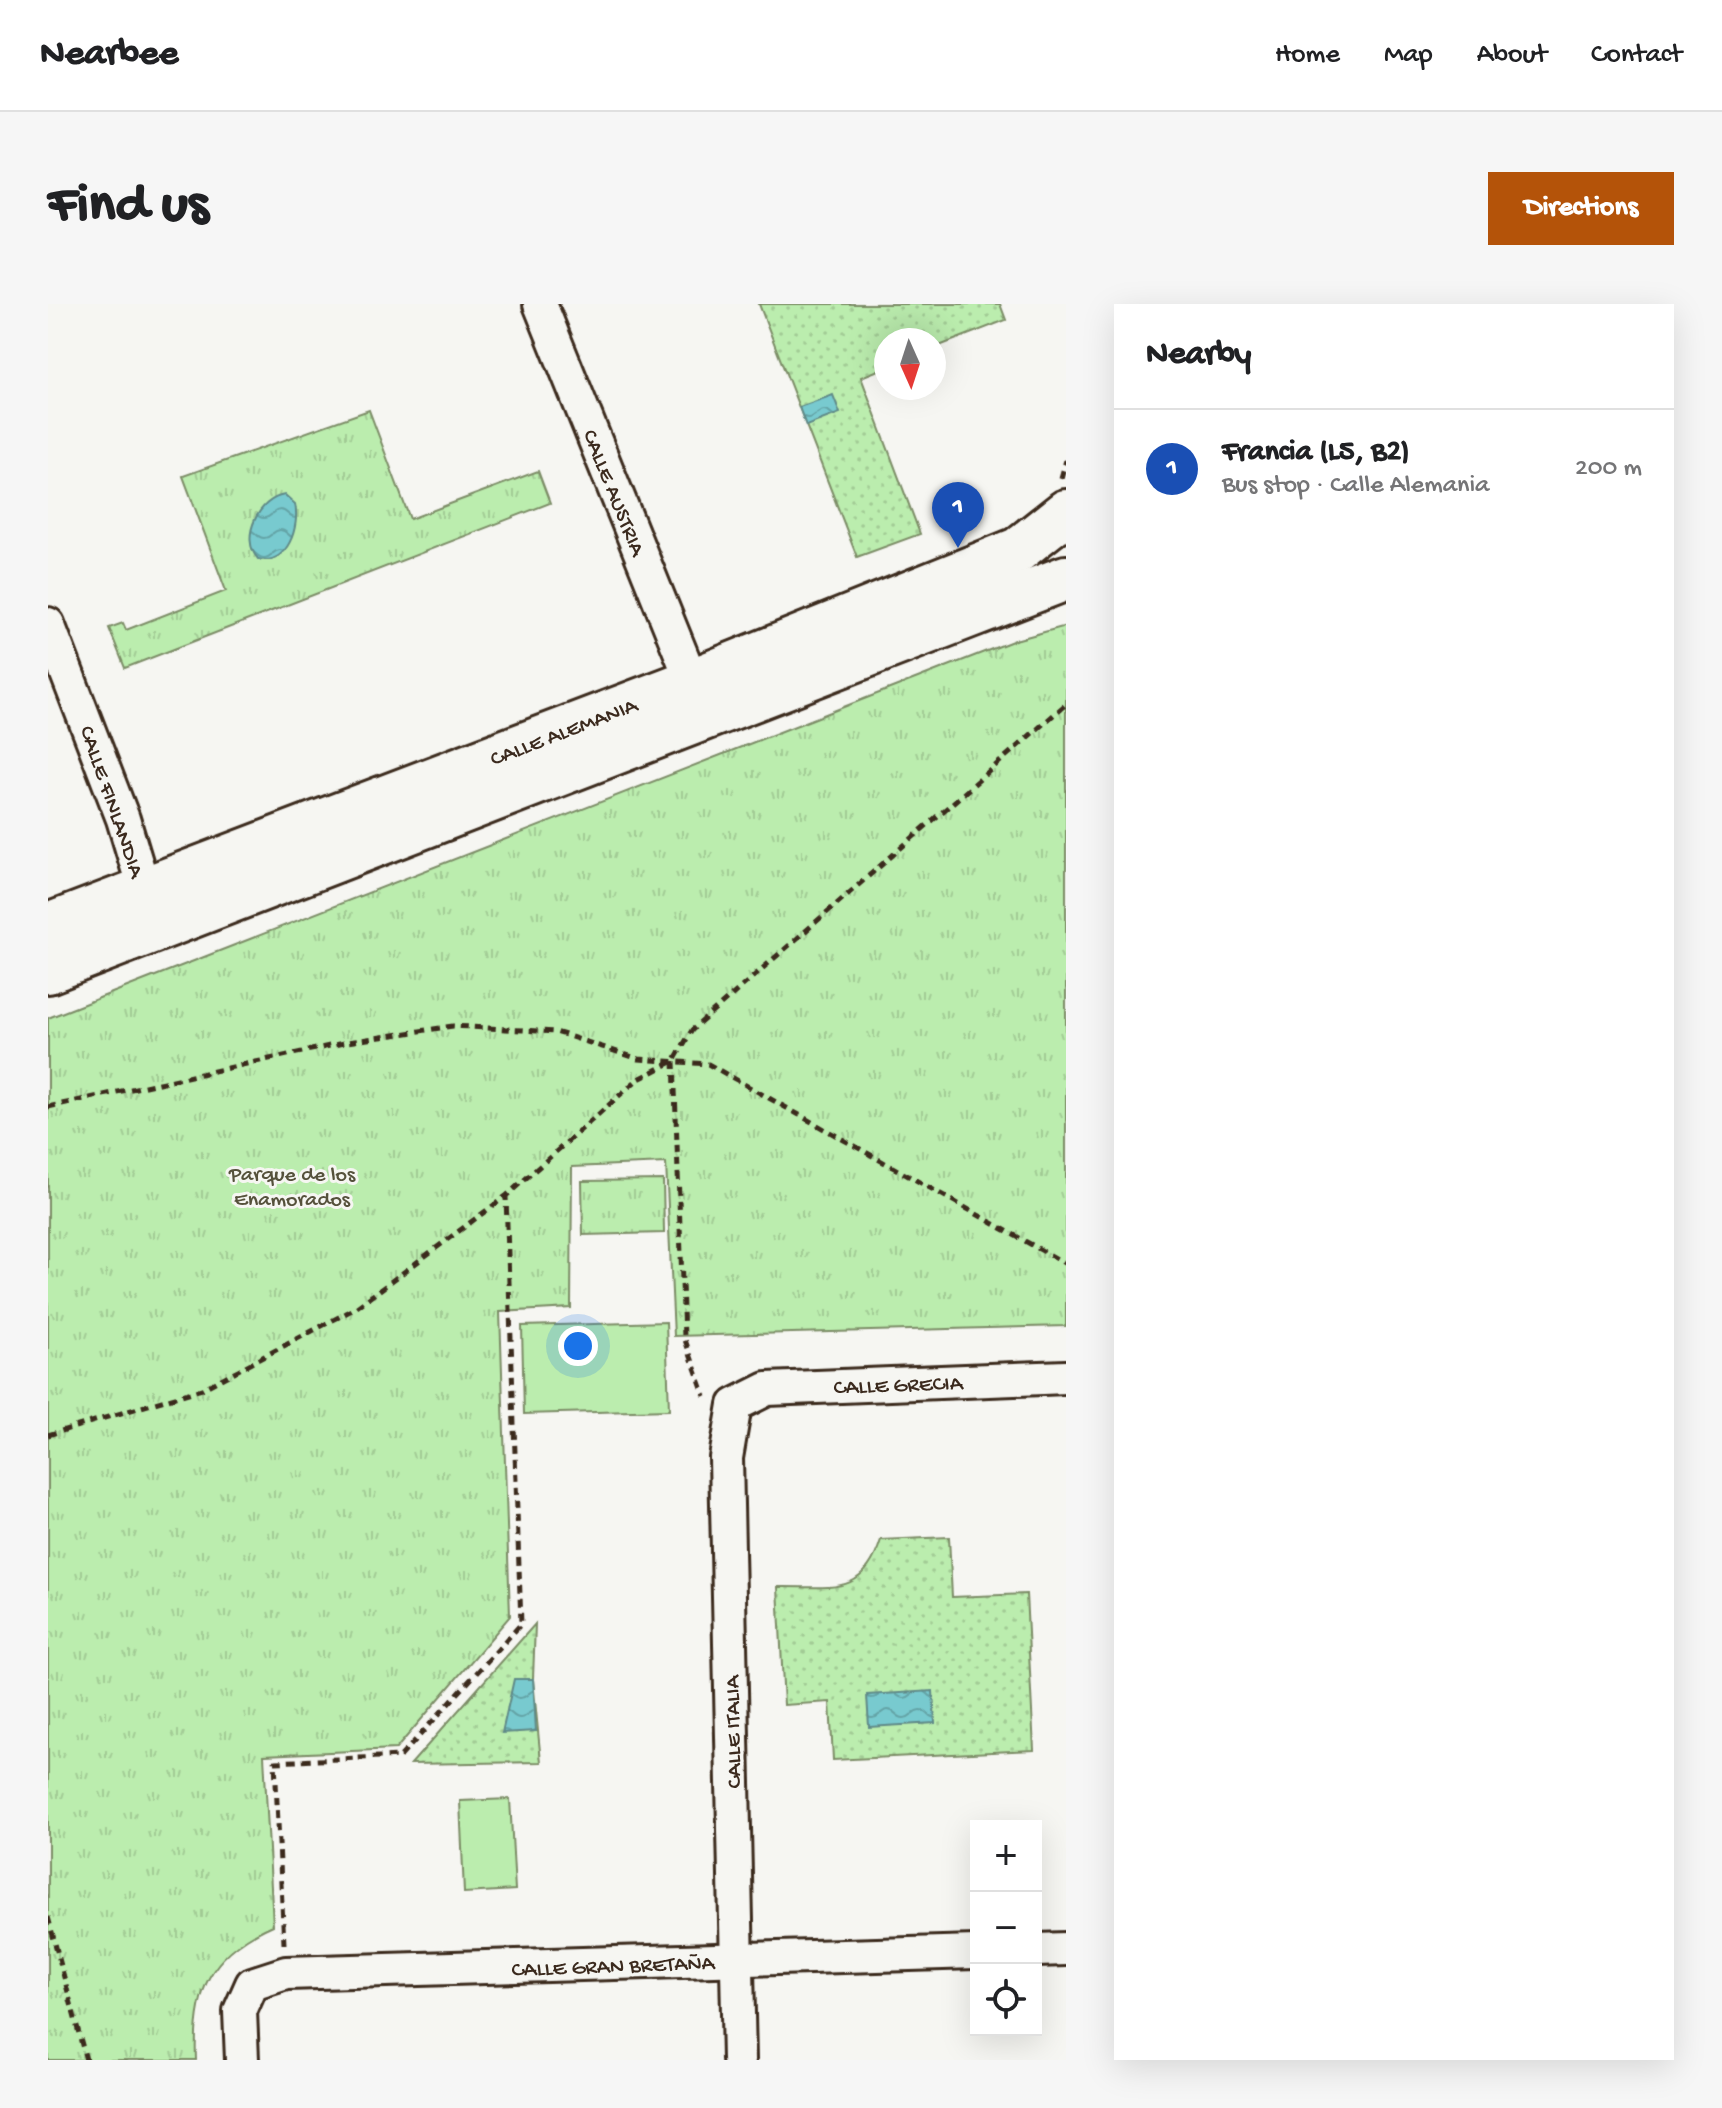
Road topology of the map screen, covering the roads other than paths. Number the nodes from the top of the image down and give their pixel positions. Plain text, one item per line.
1 (540, 304) edge
2 (1066, 512) edge
3 (1066, 578) edge
4 (48, 624) edge
5 (692, 681) junction
6 (144, 889) junction
7 (48, 926) edge
8 (48, 971) edge
9 (1066, 1377) edge
10 (720, 1401) joint
11 (1066, 1949) edge
12 (1042, 1950) edge
13 (970, 1952) edge
14 (736, 1961) junction
15 (242, 2060) edge
16 (739, 2060) edge

1 - 5 street, CALLE AUSTRIA
2 - 5 main road, CALLE ALEMANIA
3 - 8 main road, CALLE ALEMANIA
4 - 6 street, CALLE FINLANDIA
5 - 6 main road, CALLE ALEMANIA
6 - 7 main road, CALLE ALEMANIA
9 - 10 street, CALLE GRECIA
10 - 14 street, CALLE ITALIA
11 - 12 street
13 - 14 street, CALLE GRAN BRETAÑA
14 - 15 street, CALLE GRAN BRETAÑA
14 - 16 street, CALLE ITALIA

